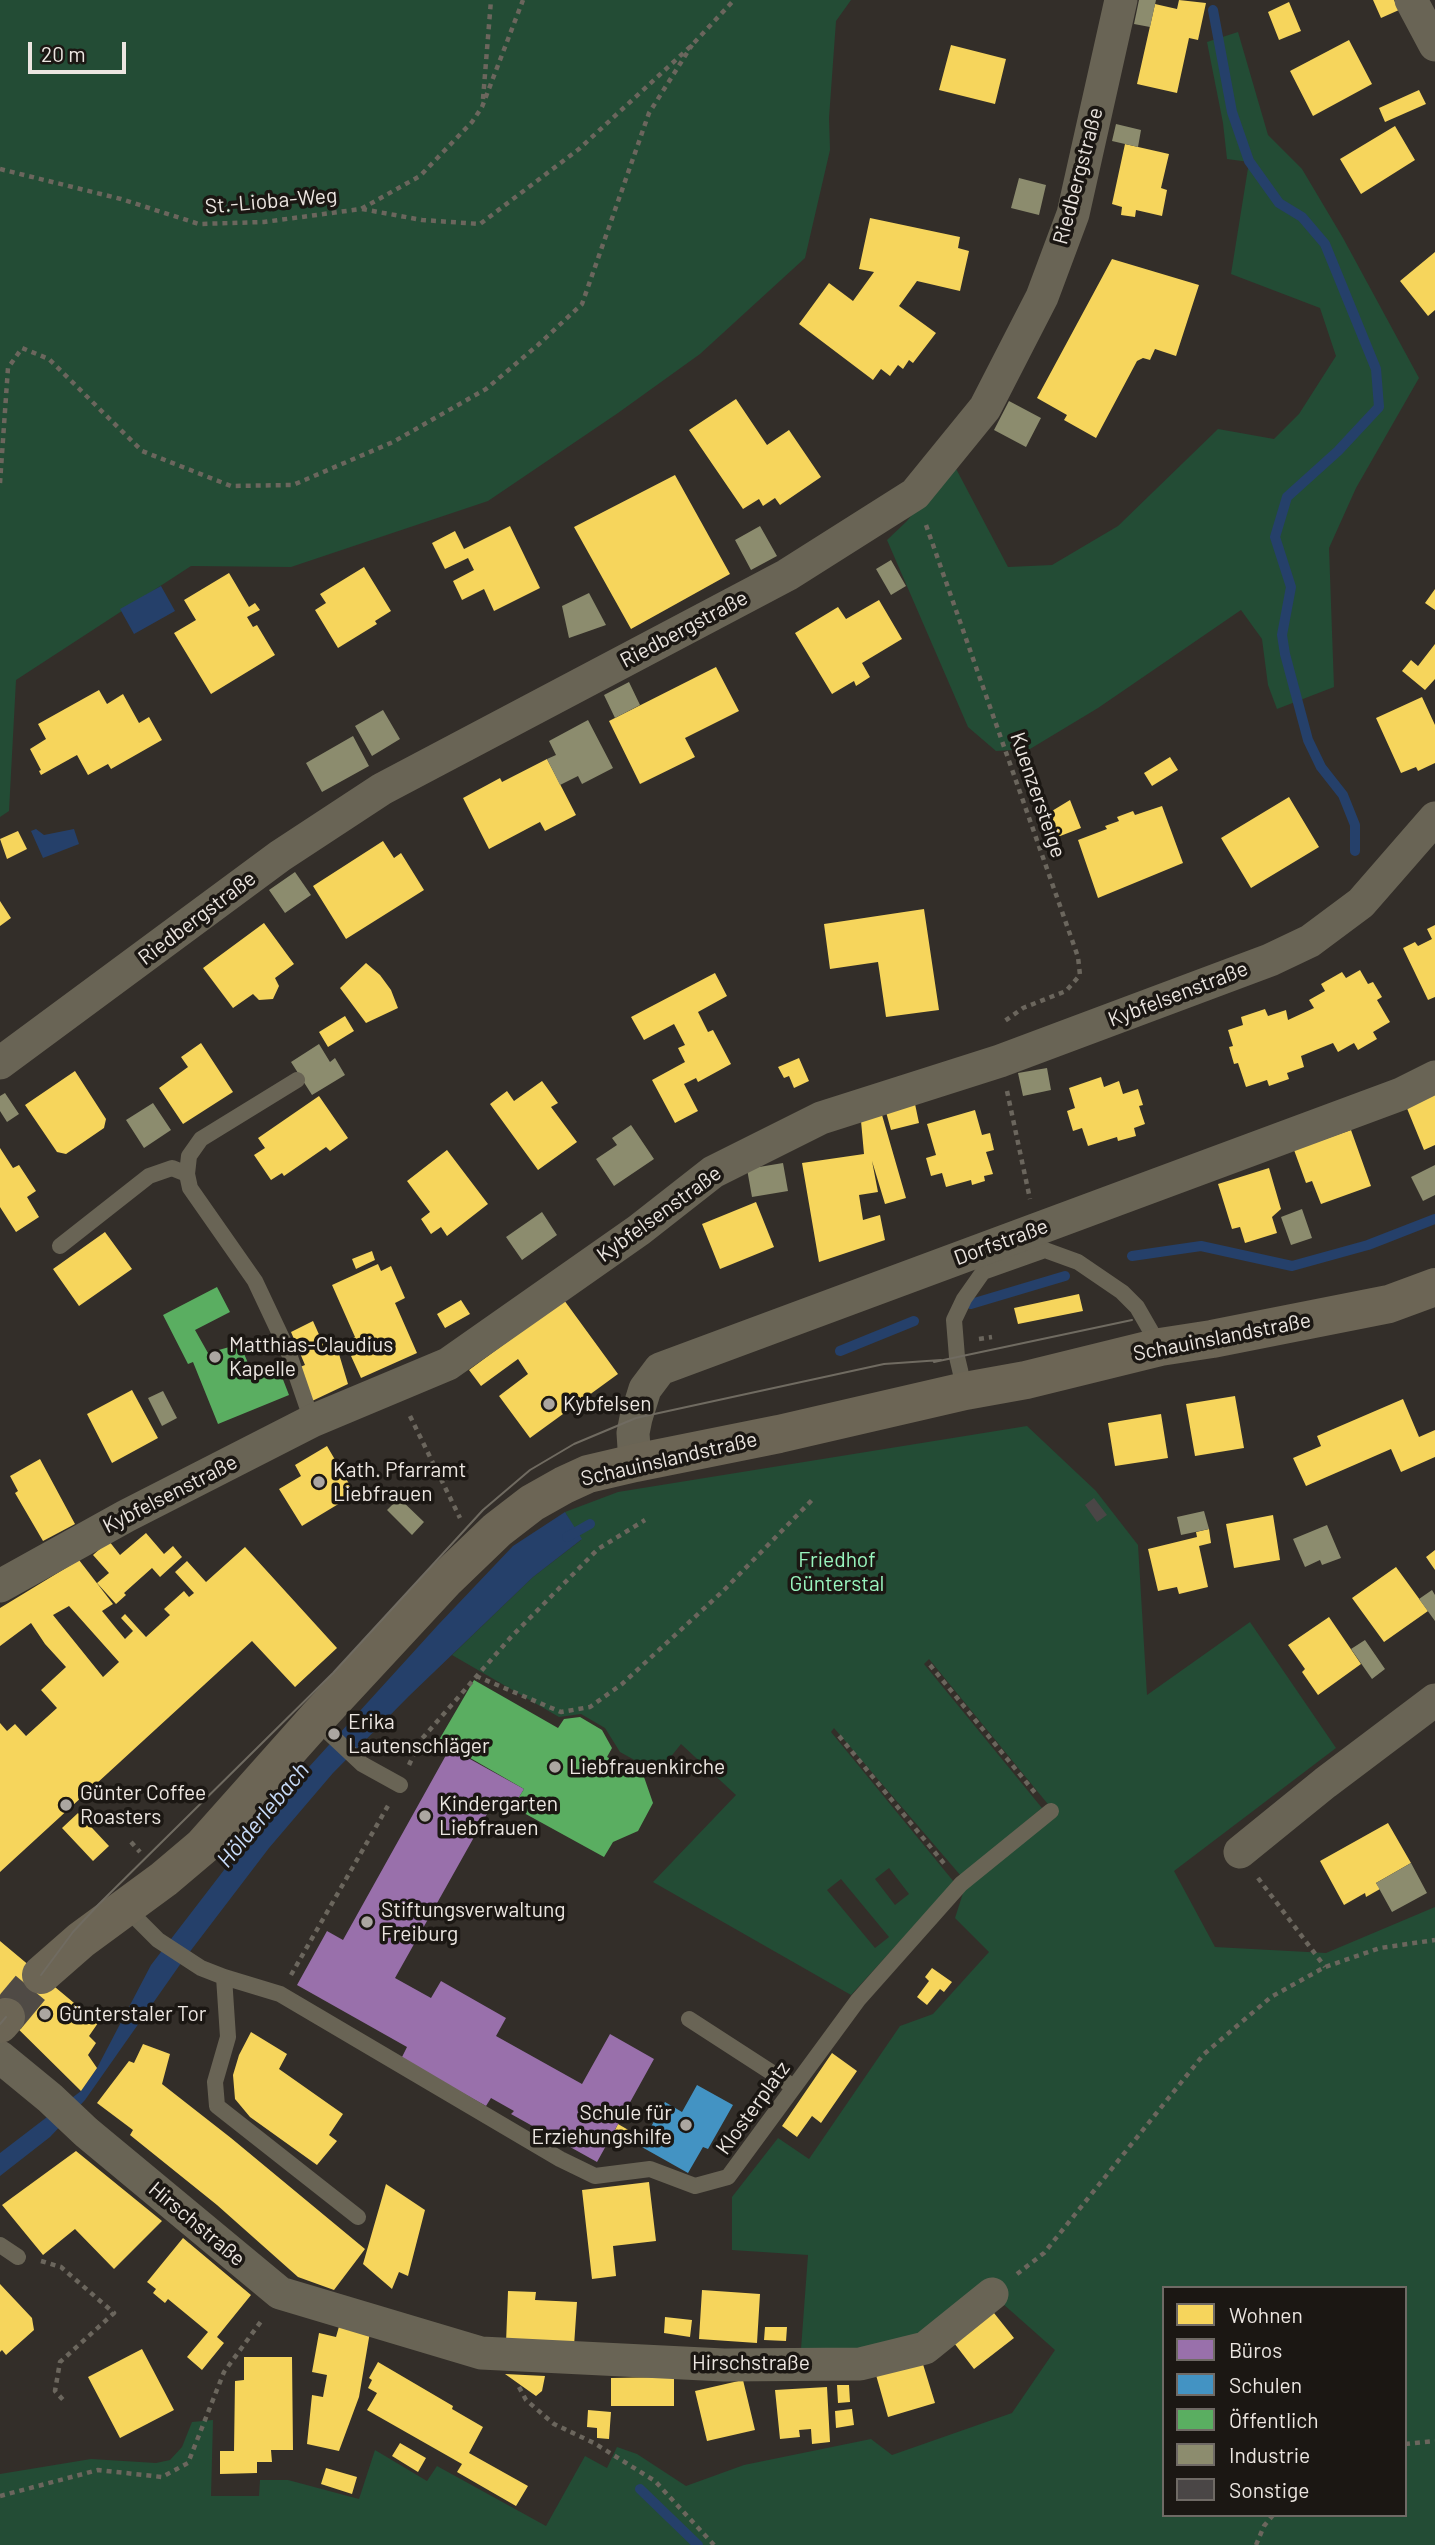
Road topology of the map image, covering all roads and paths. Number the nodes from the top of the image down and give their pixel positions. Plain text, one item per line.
1 (491, 0) edge
2 (523, 0) edge
3 (734, 0) edge
4 (1121, 0) edge
5 (1411, 0) edge
6 (692, 45) junction
7 (1435, 45) edge
8 (482, 107) junction
9 (0, 169) edge
10 (361, 209) junction
11 (0, 484) edge
12 (915, 494) junction
13 (1435, 818) edge
14 (1000, 1061) junction
15 (0, 1063) edge
16 (1435, 1077) edge
17 (297, 1080) dead end
18 (187, 1174) junction
19 (1037, 1229) junction
20 (60, 1246) dead end
21 (1435, 1287) edge
22 (1160, 1347) junction
23 (965, 1391) junction
24 (409, 1415) dead end
25 (312, 1421) junction
26 (635, 1463) junction
27 (812, 1500) dead end
28 (645, 1520) dead end
29 (481, 1545) junction
30 (0, 1586) edge
31 (930, 1665) dead end
32 (476, 1676) junction
33 (1435, 1700) edge
34 (323, 1726) junction
35 (839, 1736) dead end
36 (400, 1786) junction
37 (1051, 1811) joint
38 (1240, 1852) dead end
39 (961, 1884) junction
40 (1271, 1898) dead end
41 (125, 1908) junction
42 (1435, 1940) edge
43 (1325, 1967) junction
44 (41, 1975) tunnel mouth
45 (223, 1978) junction
46 (280, 1994) junction
47 (689, 2019) dead end
48 (0, 2057) edge
49 (794, 2088) junction
50 (358, 2217) dead end
51 (0, 2245) edge
52 (25, 2256) joint
53 (280, 2293) junction
54 (992, 2294) joint
55 (481, 2353) junction
56 (65, 2402) dead end
57 (1435, 2441) edge
58 (1407, 2444) edge
59 (0, 2496) edge
60 (1271, 2517) edge
61 (714, 2545) edge
62 (1256, 2545) edge

1 - 8 path
2 - 8 path, St.-Lioba-Weg
3 - 6 path
4 - 12 street, Riedbergstraße
5 - 7 street
6 - 10 path
6 - 11 path
8 - 10 path, St.-Lioba-Weg
9 - 10 path, St.-Lioba-Weg
12 - 14 path, Kuenzersteige
12 - 15 street, Riedbergstraße
13 - 14 street, Kybfelsenstraße
14 - 19 path
14 - 25 street, Kybfelsenstraße
16 - 19 street, Dorfstraße
17 - 18 lane
18 - 20 lane
18 - 25 lane
19 - 26 street, Dorfstraße
21 - 22 main road, Schauinslandstraße
22 - 23 main road, Schauinslandstraße
22 - 23 lane
23 - 26 main road, Schauinslandstraße
24 - 29 path
25 - 30 street, Kybfelsenstraße
26 - 29 main road, Schauinslandstraße
27 - 32 path
28 - 32 path
29 - 34 main road, Schauinslandstraße
31 - 37 path
32 - 36 path
33 - 38 street
34 - 36 lane
34 - 41 main road, Schauinslandstraße
35 - 39 path
36 - 46 path
37 - 39 lane, Klosterplatz
39 - 49 lane, Klosterplatz
40 - 43 path
41 - 44 main road, Schauinslandstraße
41 - 45 lane, Klosterplatz
42 - 43 path
43 - 54 path
45 - 46 lane, Klosterplatz
45 - 50 lane
46 - 49 lane, Klosterplatz
47 - 49 lane
48 - 53 street, Hirschstraße
51 - 52 lane
52 - 56 path
53 - 55 street, Hirschstraße
53 - 59 path
54 - 55 street, Hirschstraße
55 - 61 path
57 - 58 path
60 - 62 path

